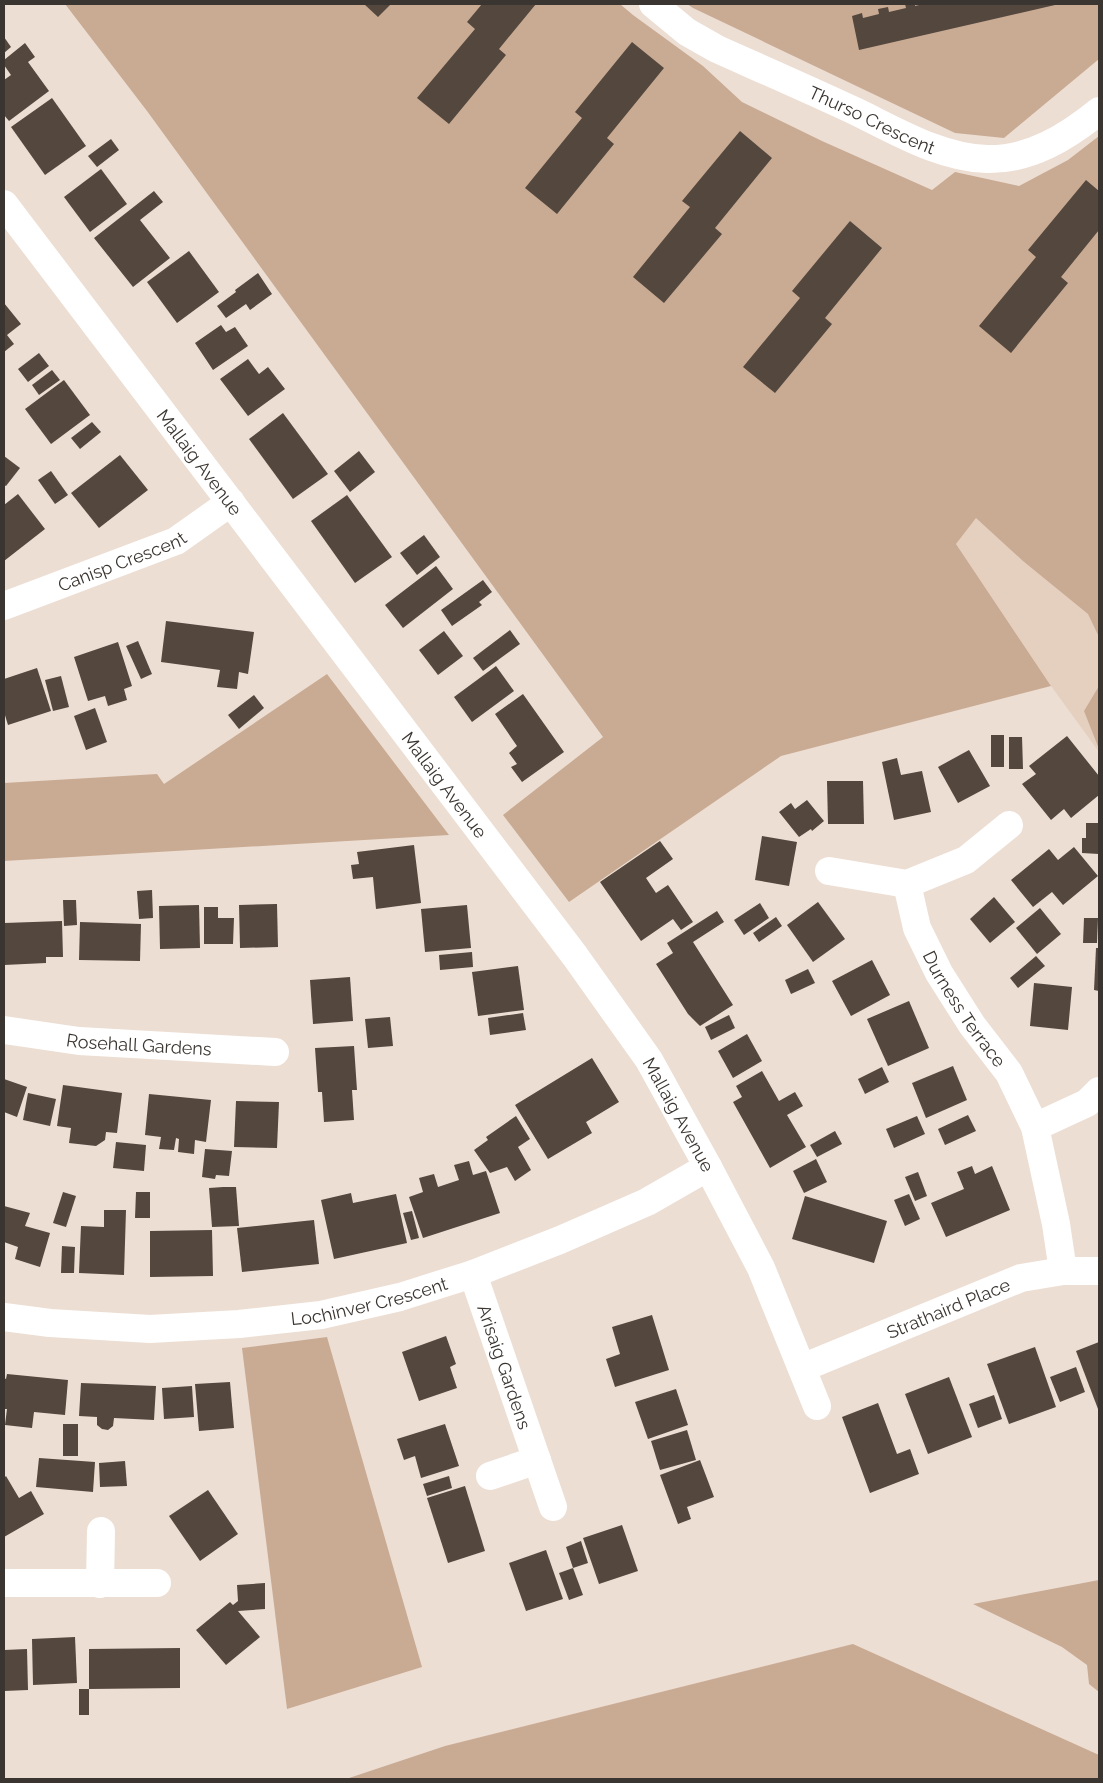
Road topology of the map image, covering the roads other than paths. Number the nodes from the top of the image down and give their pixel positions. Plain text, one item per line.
1 (653, 4) edge
2 (1099, 110) edge
3 (6, 212) edge
4 (231, 502) junction
5 (4, 606) edge
6 (1009, 825) dead end
7 (829, 871) dead end
8 (907, 884) junction
9 (4, 1030) edge
10 (275, 1052) dead end
11 (1099, 1091) edge
12 (1035, 1127) junction
13 (708, 1167) junction
14 (1063, 1271) junction
15 (1099, 1271) edge
16 (473, 1274) junction
17 (4, 1317) edge
18 (802, 1368) junction
19 (817, 1406) dead end
20 (537, 1460) junction
21 (490, 1476) dead end
22 (553, 1508) dead end
23 (102, 1531) dead end
24 (4, 1583) edge
25 (157, 1583) dead end
26 (100, 1584) junction

1 - 2 street, Thurso Crescent
3 - 4 street, Mallaig Avenue
4 - 5 street, Canisp Crescent
4 - 13 street, Mallaig Avenue
6 - 8 street
7 - 8 street
8 - 12 street, Durness Terrace
9 - 10 street, Rosehall Gardens
11 - 12 street
12 - 14 street, Durness Terrace
13 - 16 street, Lochinver Crescent
13 - 18 street, Mallaig Avenue
14 - 15 street, Strathaird Place
14 - 18 street, Strathaird Place
16 - 17 street, Lochinver Crescent
16 - 20 street, Arisaig Gardens
18 - 19 street, Mallaig Avenue
20 - 21 street
20 - 22 street, Arisaig Gardens
23 - 26 street
24 - 26 street
25 - 26 street

